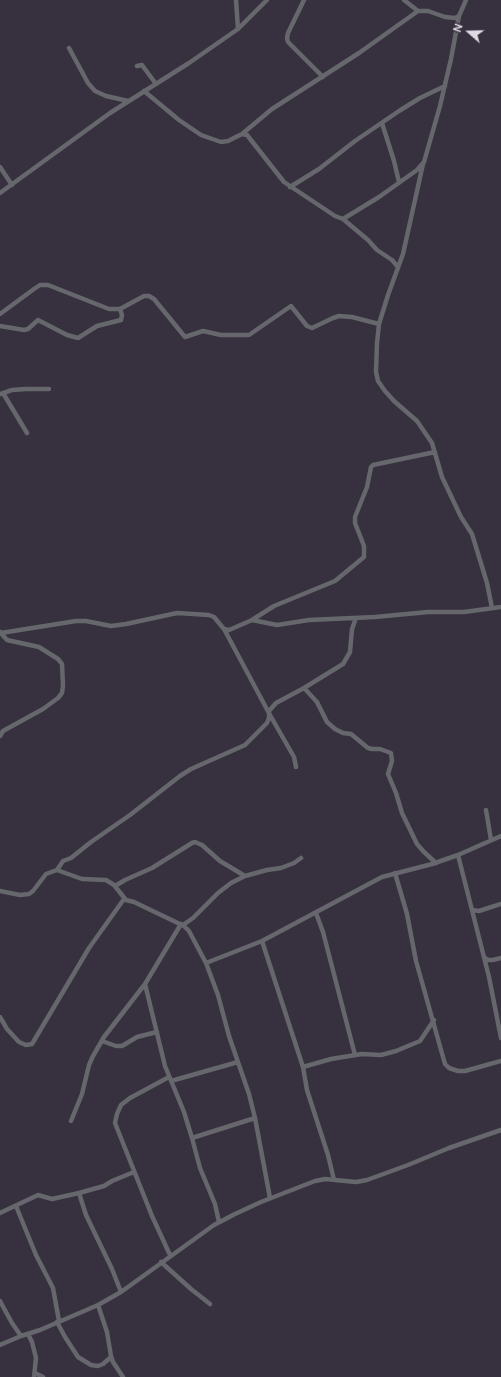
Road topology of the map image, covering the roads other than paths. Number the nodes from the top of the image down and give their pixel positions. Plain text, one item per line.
1 (236, 0) edge
2 (267, 0) edge
3 (304, 0) edge
4 (404, 0) edge
5 (466, 0) edge
6 (418, 11) junction
7 (459, 16) junction
8 (238, 29) junction
9 (69, 48) dead end
10 (137, 66) dead end
11 (324, 77) junction
12 (156, 84) junction
13 (445, 86) junction
14 (144, 92) junction
15 (128, 101) junction
16 (382, 123) junction
17 (242, 134) junction
18 (424, 162) junction
19 (0, 167) edge
20 (399, 182) junction
21 (12, 185) junction
22 (290, 187) junction
23 (0, 193) edge
24 (343, 219) junction
25 (398, 267) junction
26 (120, 309) junction
27 (0, 314) edge
28 (379, 324) junction
29 (0, 326) edge
30 (49, 389) dead end
31 (2, 393) edge
32 (28, 433) dead end
33 (435, 452) junction
34 (501, 607) edge
35 (492, 608) junction
36 (356, 618) junction
37 (252, 620) junction
38 (224, 629) junction
39 (0, 633) edge
40 (304, 688) junction
41 (270, 715) junction
42 (0, 736) edge
43 (296, 767) dead end
44 (486, 810) dead end
45 (501, 836) edge
46 (491, 840) junction
47 (458, 855) junction
48 (301, 858) dead end
49 (436, 863) junction
50 (56, 870) junction
51 (395, 873) junction
52 (245, 876) junction
53 (115, 886) junction
54 (0, 891) edge
55 (124, 899) junction
56 (501, 904) edge
57 (472, 910) junction
58 (316, 913) junction
59 (182, 925) junction
60 (262, 941) junction
61 (484, 957) junction
62 (501, 958) edge
63 (206, 962) junction
64 (145, 984) junction
65 (0, 1016) edge
66 (434, 1020) junction
67 (157, 1032) junction
68 (501, 1038) edge
69 (102, 1041) junction
70 (355, 1055) junction
71 (238, 1062) junction
72 (501, 1062) edge
73 (303, 1067) junction
74 (170, 1079) junction
75 (255, 1118) junction
76 (71, 1121) dead end
77 (501, 1130) edge
78 (192, 1138) junction
79 (134, 1172) junction
80 (334, 1180) junction
81 (79, 1193) junction
82 (270, 1198) junction
83 (16, 1206) junction
84 (0, 1213) edge
85 (219, 1222) junction
86 (170, 1255) junction
87 (161, 1262) junction
88 (121, 1292) junction
89 (0, 1301) edge
90 (210, 1304) dead end
91 (98, 1305) junction
92 (58, 1322) junction
93 (28, 1334) junction
94 (21, 1336) junction
95 (0, 1345) edge
96 (111, 1357) junction
97 (35, 1375) edge
98 (43, 1377) edge
99 (123, 1377) edge

1 - 8 street
2 - 8 street
3 - 11 street
4 - 6 street
5 - 7 street
6 - 7 street
6 - 11 street
7 - 13 street
8 - 12 street
9 - 15 street
10 - 12 street
11 - 17 street
12 - 14 street
13 - 16 street
13 - 18 street
14 - 15 street
14 - 17 street
15 - 21 street
16 - 20 street
16 - 22 street
17 - 22 street
18 - 20 street
18 - 25 street
19 - 21 street
20 - 24 street
21 - 23 street
22 - 24 street
24 - 25 street
25 - 28 street
26 - 27 street
26 - 28 street
26 - 29 street
28 - 33 street
30 - 31 street
31 - 32 street
33 - 35 street
33 - 37 street
34 - 35 street
35 - 36 street
36 - 37 street
36 - 40 street
37 - 38 street
38 - 39 street
38 - 41 street
39 - 42 street
40 - 41 street
40 - 49 street
41 - 43 street
41 - 50 street
44 - 46 street
45 - 46 street
46 - 47 street
47 - 49 street
47 - 57 street
48 - 52 street
49 - 51 street
50 - 53 street
50 - 54 street
51 - 58 street
51 - 66 street
52 - 53 street
52 - 59 street
53 - 55 street
55 - 59 street
55 - 65 street
56 - 57 street
57 - 61 street
58 - 60 street
58 - 70 street
59 - 63 street
59 - 64 street
60 - 63 street
60 - 73 street
61 - 62 street
61 - 68 street
63 - 71 street
64 - 67 street
64 - 69 street
66 - 70 street
66 - 72 street
67 - 69 street
67 - 74 street
69 - 76 street
70 - 73 street
71 - 74 street
71 - 75 street
73 - 80 street
74 - 78 street
74 - 79 street
75 - 78 street
75 - 82 street
77 - 80 street
78 - 85 street
79 - 81 street
79 - 86 street
80 - 82 street
81 - 83 street
81 - 88 street
82 - 85 street
83 - 84 street
83 - 92 street
85 - 86 street
86 - 87 street
87 - 88 street
87 - 90 street
88 - 91 street
89 - 94 street
91 - 92 street
91 - 96 street
92 - 93 street
92 - 96 street
93 - 94 street
93 - 97 street
94 - 95 street
96 - 99 street
97 - 98 street

